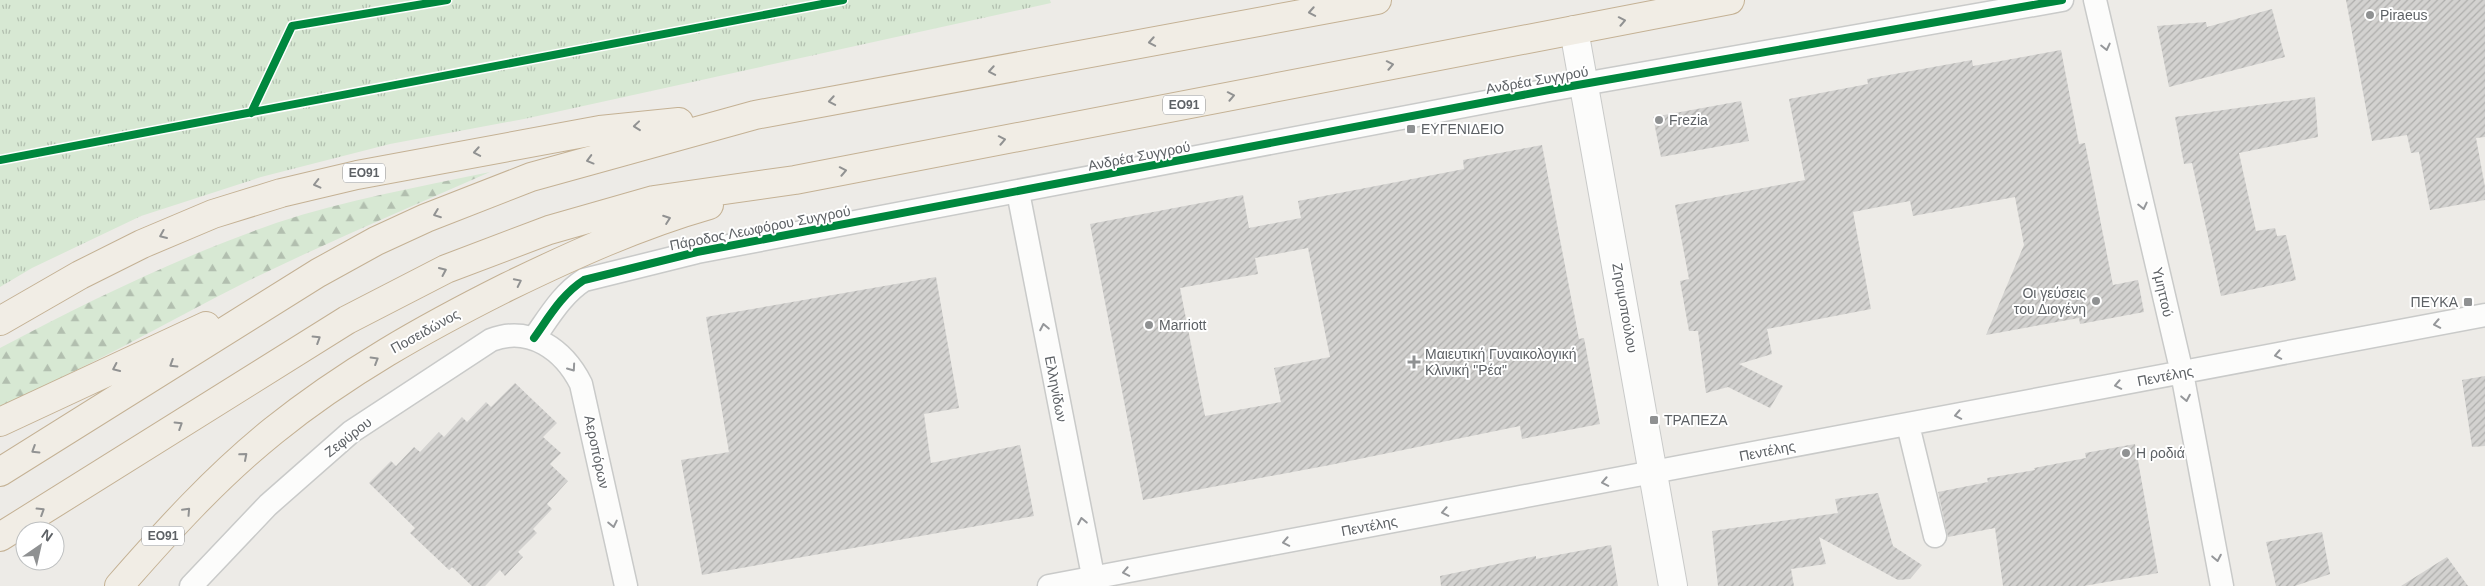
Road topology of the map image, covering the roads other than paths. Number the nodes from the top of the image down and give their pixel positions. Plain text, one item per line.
1 (1377, 0) edge
2 (1730, 0) edge
3 (2062, 0) edge
4 (2095, 0) edge
5 (1574, 30) junction
6 (1585, 84) junction
7 (755, 115) junction
8 (795, 180) junction
9 (1018, 192) junction
10 (318, 273) junction
11 (2485, 315) edge
12 (0, 322) edge
13 (534, 338) junction
14 (2182, 373) junction
15 (0, 422) edge
16 (1908, 425) junction
17 (0, 472) edge
18 (1653, 473) junction
19 (1935, 536) dead end
20 (0, 537) edge
21 (1094, 582) edge
22 (119, 586) edge
23 (191, 586) edge
24 (626, 586) edge
25 (1049, 586) edge
26 (1673, 586) edge
27 (2222, 586) edge

1 -> 7 highway, ΕΟ91
5 -> 2 highway, ΕΟ91
3 - 6 street, Ανδρέα Συγγρού
4 -> 14 street, Υμηττού
5 - 6 street, Ζησιμοπούλου
8 -> 5 highway, ΕΟ91
6 - 9 street, Ανδρέα Συγγρού
6 - 18 street, Ζησιμοπούλου
7 -> 10 highway
7 -> 12 highway, ΕΟ91
20 -> 8 highway
22 -> 8 highway, Ποσειδώνος / ΕΟ91
9 - 13 street, Πάροδος Λεωφόρου Συγγρού
21 -> 9 street, Ελληνίδων
10 -> 15 highway
10 -> 17 highway
11 -> 14 street, Πεντέλης
13 - 23 street, Ζεφύρου
13 -> 24 street, Αεροπόρων
14 -> 16 street, Πεντέλης
14 -> 27 street, Υμηττού
16 - 18 street, Πεντέλης
16 - 19 street
18 -> 21 street, Πεντέλης
18 - 26 street, Ζησιμοπούλου
21 - 25 street, Πεντέλης

